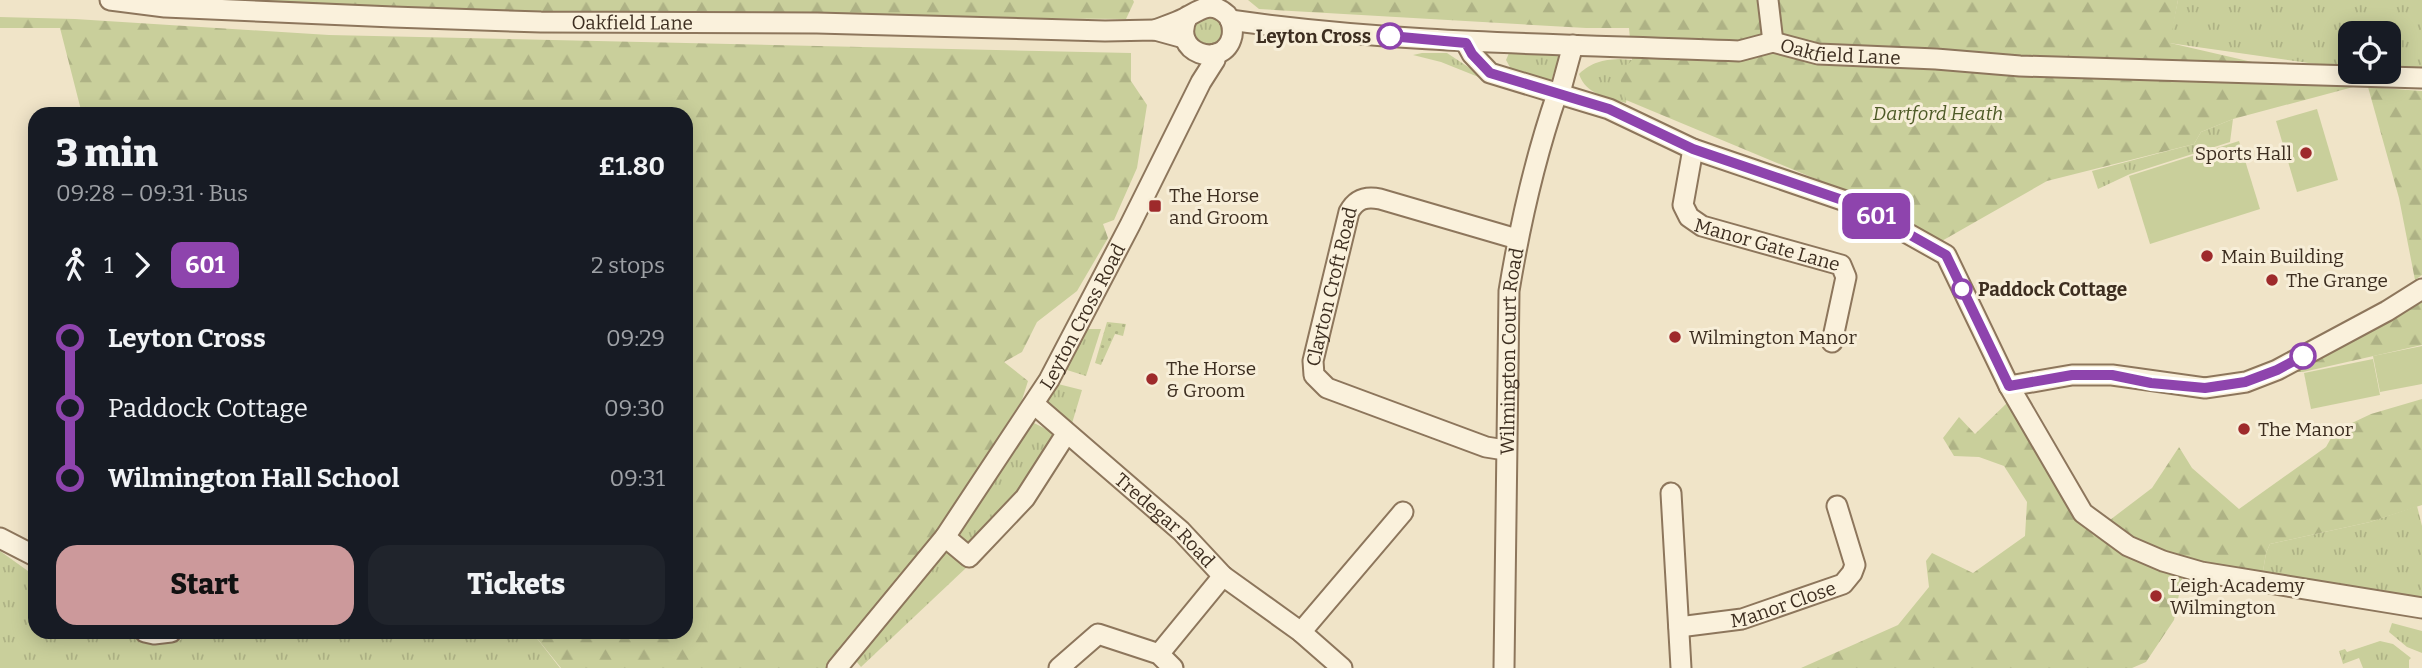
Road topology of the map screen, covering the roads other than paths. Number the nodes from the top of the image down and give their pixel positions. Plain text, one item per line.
1 (110, 0) edge
2 (1768, 0) edge
3 (1188, 16) junction
4 (1230, 29) junction
5 (1155, 30) junction
6 (1773, 42) junction
7 (1466, 43) junction
8 (1189, 44) junction
9 (1573, 45) junction
10 (1214, 54) junction
11 (2422, 79) edge
12 (1200, 82) junction
13 (1558, 94) junction
14 (1693, 149) junction
15 (1517, 239) junction
16 (2422, 289) edge
17 (1832, 342) dead end
18 (2009, 386) junction
19 (1034, 404) junction
20 (1066, 434) junction
21 (1505, 450) junction
22 (1671, 493) dead end
23 (1837, 506) dead end
24 (1403, 512) dead end
25 (945, 537) junction
26 (0, 538) edge
27 (28, 552) edge
28 (1223, 576) junction
29 (2422, 608) edge
30 (1679, 627) junction
31 (1301, 632) junction
32 (1166, 661) edge
33 (837, 668) edge
34 (1059, 668) edge
35 (1342, 668) edge
36 (1504, 668) edge
37 (1681, 668) edge

1 - 5 street, Oakfield Lane
2 - 6 street
3 - 4 street, Oakfield Lane
3 - 5 street, Oakfield Lane
3 - 8 street
4 - 7 street, Oakfield Lane
4 - 10 street
5 - 8 street, Oakfield Lane
6 - 9 street, Oakfield Lane
6 - 11 street, Oakfield Lane
7 - 9 street, Oakfield Lane
7 - 13 street
8 - 10 street, Oakfield Lane
8 - 12 street
9 - 13 street, Wilmington Court Road
10 - 12 street, Leyton Cross Road
12 - 19 street, Leyton Cross Road
13 - 14 street
13 - 15 street, Wilmington Court Road
14 - 17 street, Manor Gate Lane
14 - 18 street
15 - 21 street, Wilmington Court Road
15 - 21 street, Clayton Croft Road
16 - 18 street
18 - 29 street
19 - 20 street, Tredegar Road
19 - 25 street, Leyton Cross Road
20 - 25 street
20 - 28 street, Tredegar Road
21 - 36 street, Wilmington Court Road
22 - 30 street
23 - 30 street, Manor Close
24 - 31 street
25 - 33 street, Leyton Cross Road
26 - 27 street
28 - 31 street, Tredegar Road
28 - 32 street
30 - 37 street
31 - 35 street, Tredegar Road
32 - 34 street

